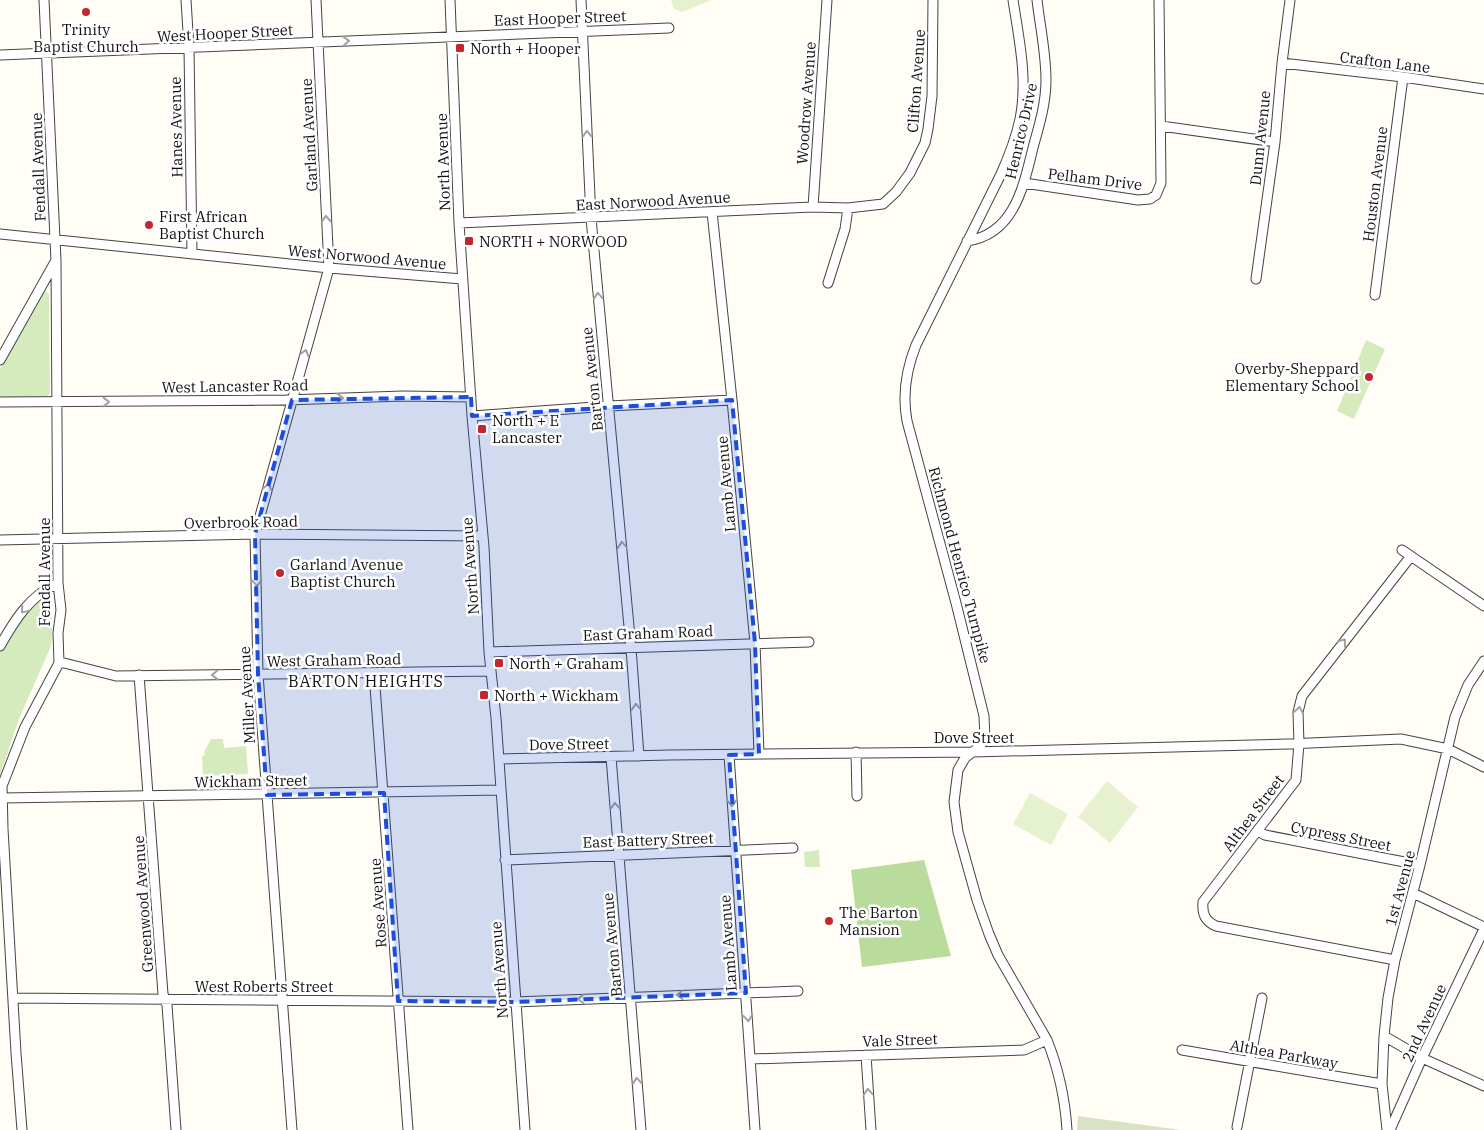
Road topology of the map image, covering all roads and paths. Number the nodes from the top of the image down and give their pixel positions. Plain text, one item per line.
1 (44, 0) edge
2 (186, 0) edge
3 (316, 0) edge
4 (450, 0) edge
5 (581, 0) edge
6 (827, 0) edge
7 (933, 0) edge
8 (1012, 0) edge
9 (1037, 0) edge
10 (1159, 0) edge
11 (1290, 0) edge
12 (669, 28) dead end
13 (582, 31) junction
14 (452, 36) junction
15 (318, 42) junction
16 (189, 48) junction
17 (47, 54) junction
18 (0, 55) edge
19 (1282, 63) junction
20 (1403, 77) junction
21 (1484, 89) edge
22 (1161, 126) junction
23 (1275, 142) junction
24 (1024, 183) junction
25 (813, 207) junction
26 (848, 208) junction
27 (712, 212) junction
28 (591, 218) junction
29 (459, 223) junction
30 (0, 234) edge
31 (55, 240) junction
32 (967, 241) junction
33 (192, 254) junction
34 (56, 260) junction
35 (329, 268) junction
36 (462, 279) junction
37 (1256, 279) dead end
38 (828, 282) dead end
39 (1375, 295) dead end
40 (0, 360) edge
41 (471, 397) junction
42 (292, 400) junction
43 (732, 400) junction
44 (0, 402) edge
45 (57, 402) junction
46 (609, 406) junction
47 (472, 416) junction
48 (256, 534) junction
49 (483, 536) junction
50 (0, 540) edge
51 (58, 540) junction
52 (1402, 550) dead end
53 (1411, 556) junction
54 (58, 583) junction
55 (1484, 606) edge
56 (809, 642) dead end
57 (754, 643) junction
58 (0, 646) edge
59 (631, 648) junction
60 (489, 652) junction
61 (1484, 661) edge
62 (59, 663) junction
63 (491, 671) junction
64 (374, 673) junction
65 (258, 674) junction
66 (139, 675) junction
67 (1299, 744) junction
68 (1448, 750) junction
69 (856, 752) junction
70 (973, 752) junction
71 (760, 754) junction
72 (729, 755) junction
73 (639, 756) junction
74 (611, 757) junction
75 (498, 759) junction
76 (1484, 766) edge
77 (501, 790) junction
78 (384, 793) junction
79 (267, 795) junction
80 (858, 796) dead end
81 (148, 797) junction
82 (2, 798) junction
83 (1258, 831) junction
84 (793, 848) dead end
85 (735, 850) junction
86 (618, 855) junction
87 (505, 860) junction
88 (1420, 865) junction
89 (1412, 893) junction
90 (1484, 928) edge
91 (1395, 960) junction
92 (798, 991) dead end
93 (746, 993) junction
94 (630, 997) junction
95 (13, 998) junction
96 (1262, 998) dead end
97 (165, 999) junction
98 (282, 1000) junction
99 (398, 1000) junction
100 (515, 1002) junction
101 (1384, 1036) junction
102 (1047, 1040) junction
103 (1182, 1050) dead end
104 (866, 1055) junction
105 (1422, 1058) junction
106 (751, 1059) junction
107 (1249, 1062) junction
108 (1382, 1084) junction
109 (1484, 1086) edge
110 (1237, 1127) dead end
111 (22, 1130) edge
112 (176, 1130) edge
113 (292, 1130) edge
114 (408, 1130) edge
115 (525, 1130) edge
116 (641, 1130) edge
117 (755, 1130) edge
118 (871, 1130) edge
119 (1067, 1130) edge
120 (1389, 1130) edge

1 - 17 street, Fendall Avenue
2 - 16 street, Hanes Avenue
3 - 15 street, Garland Avenue
4 - 14 street, North Avenue
5 - 13 street, Barton Avenue
6 - 25 street, Woodrow Avenue
7 - 26 street, Clifton Avenue
8 - 32 street, Richmond Henrico Turnpike
9 - 24 street, Henrico Drive
10 - 22 street
11 - 19 street, Dunn Avenue
12 - 13 street, East Hooper Street
13 - 14 street, East Hooper Street
28 -> 13 street, Barton Avenue
15 -> 14 street, West Hooper Street
14 - 29 street, North Avenue
15 - 16 street, West Hooper Street
35 -> 15 street, Garland Avenue
16 - 17 street, West Hooper Street
16 - 33 street, Hanes Avenue
17 - 18 street, West Hooper Street
17 - 31 street, Fendall Avenue
19 - 20 street, Crafton Lane
19 - 23 street, Dunn Avenue
20 - 21 street, Crafton Lane
20 - 39 street, Houston Avenue
22 - 23 street
22 - 24 street, Pelham Drive
23 - 37 street, Dunn Avenue
24 - 32 street, Henrico Drive
25 - 26 street, East Norwood Avenue
25 - 27 street, East Norwood Avenue
26 - 38 street
27 - 28 street, East Norwood Avenue
27 - 43 street, Lamb Avenue
28 - 29 street, East Norwood Avenue
46 -> 28 street, Barton Avenue
29 - 36 street, North Avenue
30 - 31 street, West Norwood Avenue
31 - 33 street, West Norwood Avenue
31 - 34 street, Fendall Avenue
32 - 70 street, Richmond Henrico Turnpike
33 - 35 street, West Norwood Avenue
34 - 40 street
34 - 45 street, Fendall Avenue
35 - 36 street, West Norwood Avenue
42 -> 35 street, Miller Avenue
36 - 41 street, North Avenue
42 -> 41 street, West Lancaster Road
41 - 47 street, North Avenue
45 -> 42 street, West Lancaster Road
48 -> 42 street, Miller Avenue
43 - 46 street
43 - 57 street, Lamb Avenue
44 - 45 street, West Lancaster Road
45 - 51 street, Fendall Avenue
46 - 47 street
59 -> 46 street, Barton Avenue
47 - 49 street, North Avenue
48 - 49 street, Overbrook Road
48 - 51 street, Overbrook Road
48 -> 65 street, Miller Avenue
49 - 60 street, North Avenue
50 - 51 street, Overbrook Road
51 - 54 street, Fendall Avenue
52 - 53 street
53 - 55 street
67 -> 53 street, Althea Street
54 -> 58 street
54 - 62 street, Fendall Avenue
56 - 57 street, East Graham Road
57 - 59 street, East Graham Road
57 - 71 street, Lamb Avenue
59 - 60 street, East Graham Road
73 -> 59 street, Barton Avenue
60 - 63 street, North Avenue
61 - 68 street, 1st Avenue
62 - 66 street, West Graham Road
62 - 82 street, Fendall Avenue
63 - 64 street, West Graham Road
63 - 75 street, North Avenue
64 - 65 street, West Graham Road
64 - 78 street, Rose Avenue
65 -> 66 street, West Graham Road
65 - 79 street, Miller Avenue
66 - 81 street, Greenwood Avenue
67 - 68 street, Dove Street
67 - 70 street, Dove Street
67 - 83 street, Althea Street
68 - 76 street, Dove Street
68 - 88 street, 1st Avenue
69 - 70 street, Dove Street
69 - 71 street, Dove Street
69 - 80 street
70 - 102 street, Richmond Henrico Turnpike
71 - 72 street, Dove Street
72 - 73 street, Dove Street
72 -> 85 street, Lamb Avenue
73 - 74 street, Dove Street
74 - 75 street, Dove Street
86 -> 74 street, Barton Avenue
75 - 77 street, North Avenue
77 - 78 street, Wickham Street
77 - 87 street, North Avenue
78 - 79 street, Wickham Street
78 - 99 street, Rose Avenue
79 - 81 street, Wickham Street
79 - 98 street, Miller Avenue
81 - 82 street, Wickham Street
81 - 97 street, Greenwood Avenue
82 - 95 street, Fendall Avenue
83 - 88 street, Cypress Street
83 - 91 street, Althea Street
84 - 85 street, East Battery Street
85 - 86 street, East Battery Street
85 - 93 street, Lamb Avenue
86 - 87 street, East Battery Street
86 - 94 street, Barton Avenue
87 - 100 street, North Avenue
88 - 89 street, 1st Avenue
89 - 90 street
89 - 91 street, 1st Avenue
90 - 105 street, 2nd Avenue
91 - 101 street, 1st Avenue
92 - 93 street, West Roberts Street
93 -> 94 street, West Roberts Street
93 -> 106 street, Lamb Avenue
94 -> 100 street, West Roberts Street
116 -> 94 street, Barton Avenue
95 - 97 street, West Roberts Street
95 - 111 street, Fendall Avenue
96 - 107 street
97 - 98 street, West Roberts Street
97 - 112 street, Greenwood Avenue
98 - 99 street, West Roberts Street
98 - 113 street, Miller Avenue
99 - 100 street, West Roberts Street
99 - 114 street, Rose Avenue
100 - 115 street, North Avenue
101 - 105 street
101 - 108 street, 1st Avenue
102 - 104 street, Vale Street
102 - 119 street, Richmond Henrico Turnpike
103 - 107 street, Althea Parkway
104 - 106 street, Vale Street
118 -> 104 street
105 - 109 street
105 - 120 street, 2nd Avenue
106 - 117 street, Lamb Avenue
107 - 108 street, Althea Parkway
107 - 110 street
108 - 120 street, 1st Avenue

